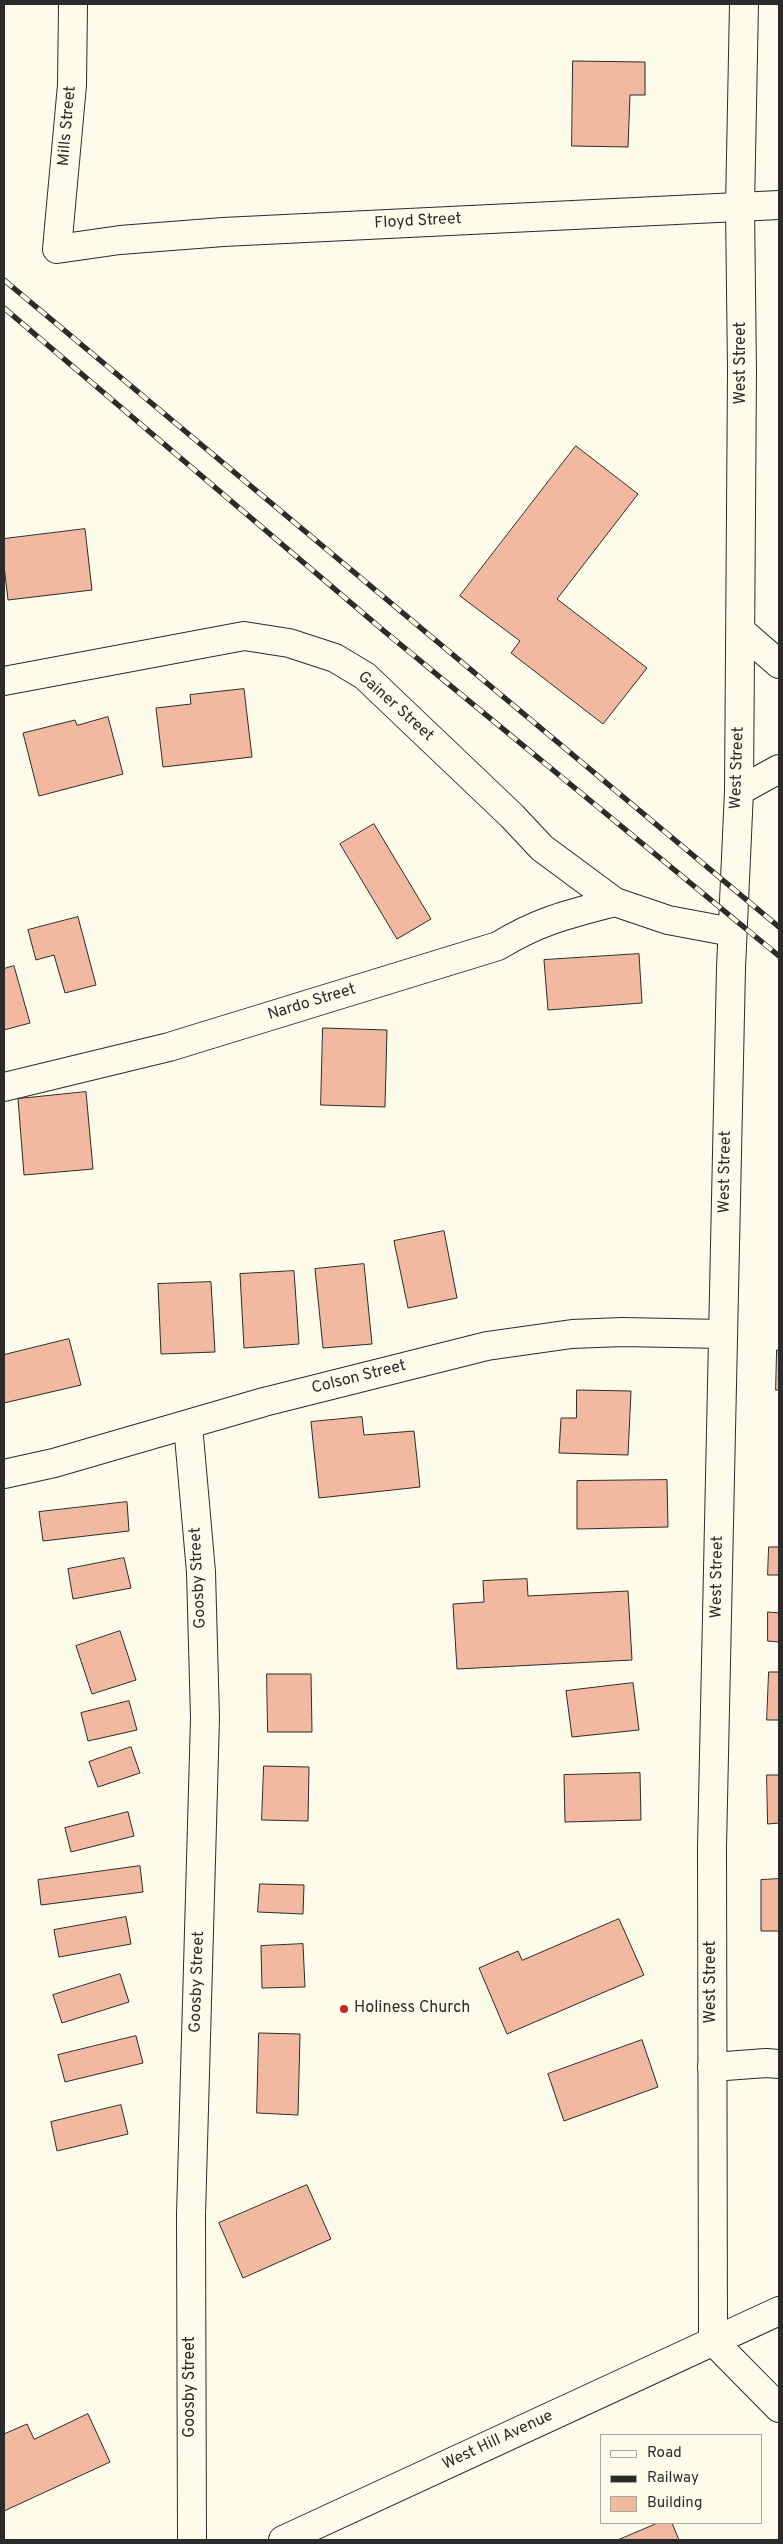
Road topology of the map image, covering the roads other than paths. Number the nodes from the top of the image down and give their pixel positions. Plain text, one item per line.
1 (73, 4) edge
2 (744, 4) edge
3 (779, 205) edge
4 (740, 207) junction
5 (57, 249) joint
6 (741, 631) junction
7 (779, 664) edge
8 (4, 681) edge
9 (779, 769) edge
10 (739, 791) junction
11 (615, 902) junction
12 (732, 932) junction
13 (4, 1087) edge
14 (723, 1334) junction
15 (188, 1425) junction
16 (4, 1474) edge
17 (779, 2064) edge
18 (712, 2067) junction
19 (779, 2311) edge
20 (713, 2341) junction
21 (779, 2408) edge
22 (192, 2540) edge
23 (283, 2540) edge

1 - 5 main road, Mills Street
2 - 4 main road, West Street
3 - 4 main road, Floyd Street
4 - 5 main road, Floyd Street
4 - 6 main road, West Street
6 - 7 main road
6 - 10 main road, West Street
8 - 11 main road, Gainer Street
9 - 10 main road
10 - 12 main road, West Street
11 - 12 main road, Gainer Street
11 - 13 main road, Nardo Street
12 - 14 main road, West Street
14 - 15 main road, Colson Street
14 - 18 main road, West Street
15 - 16 main road, Colson Street
15 - 22 main road, Goosby Street
17 - 18 main road
18 - 20 main road, West Street
19 - 20 main road, West Hill Avenue
20 - 21 main road
20 - 23 main road, West Hill Avenue

